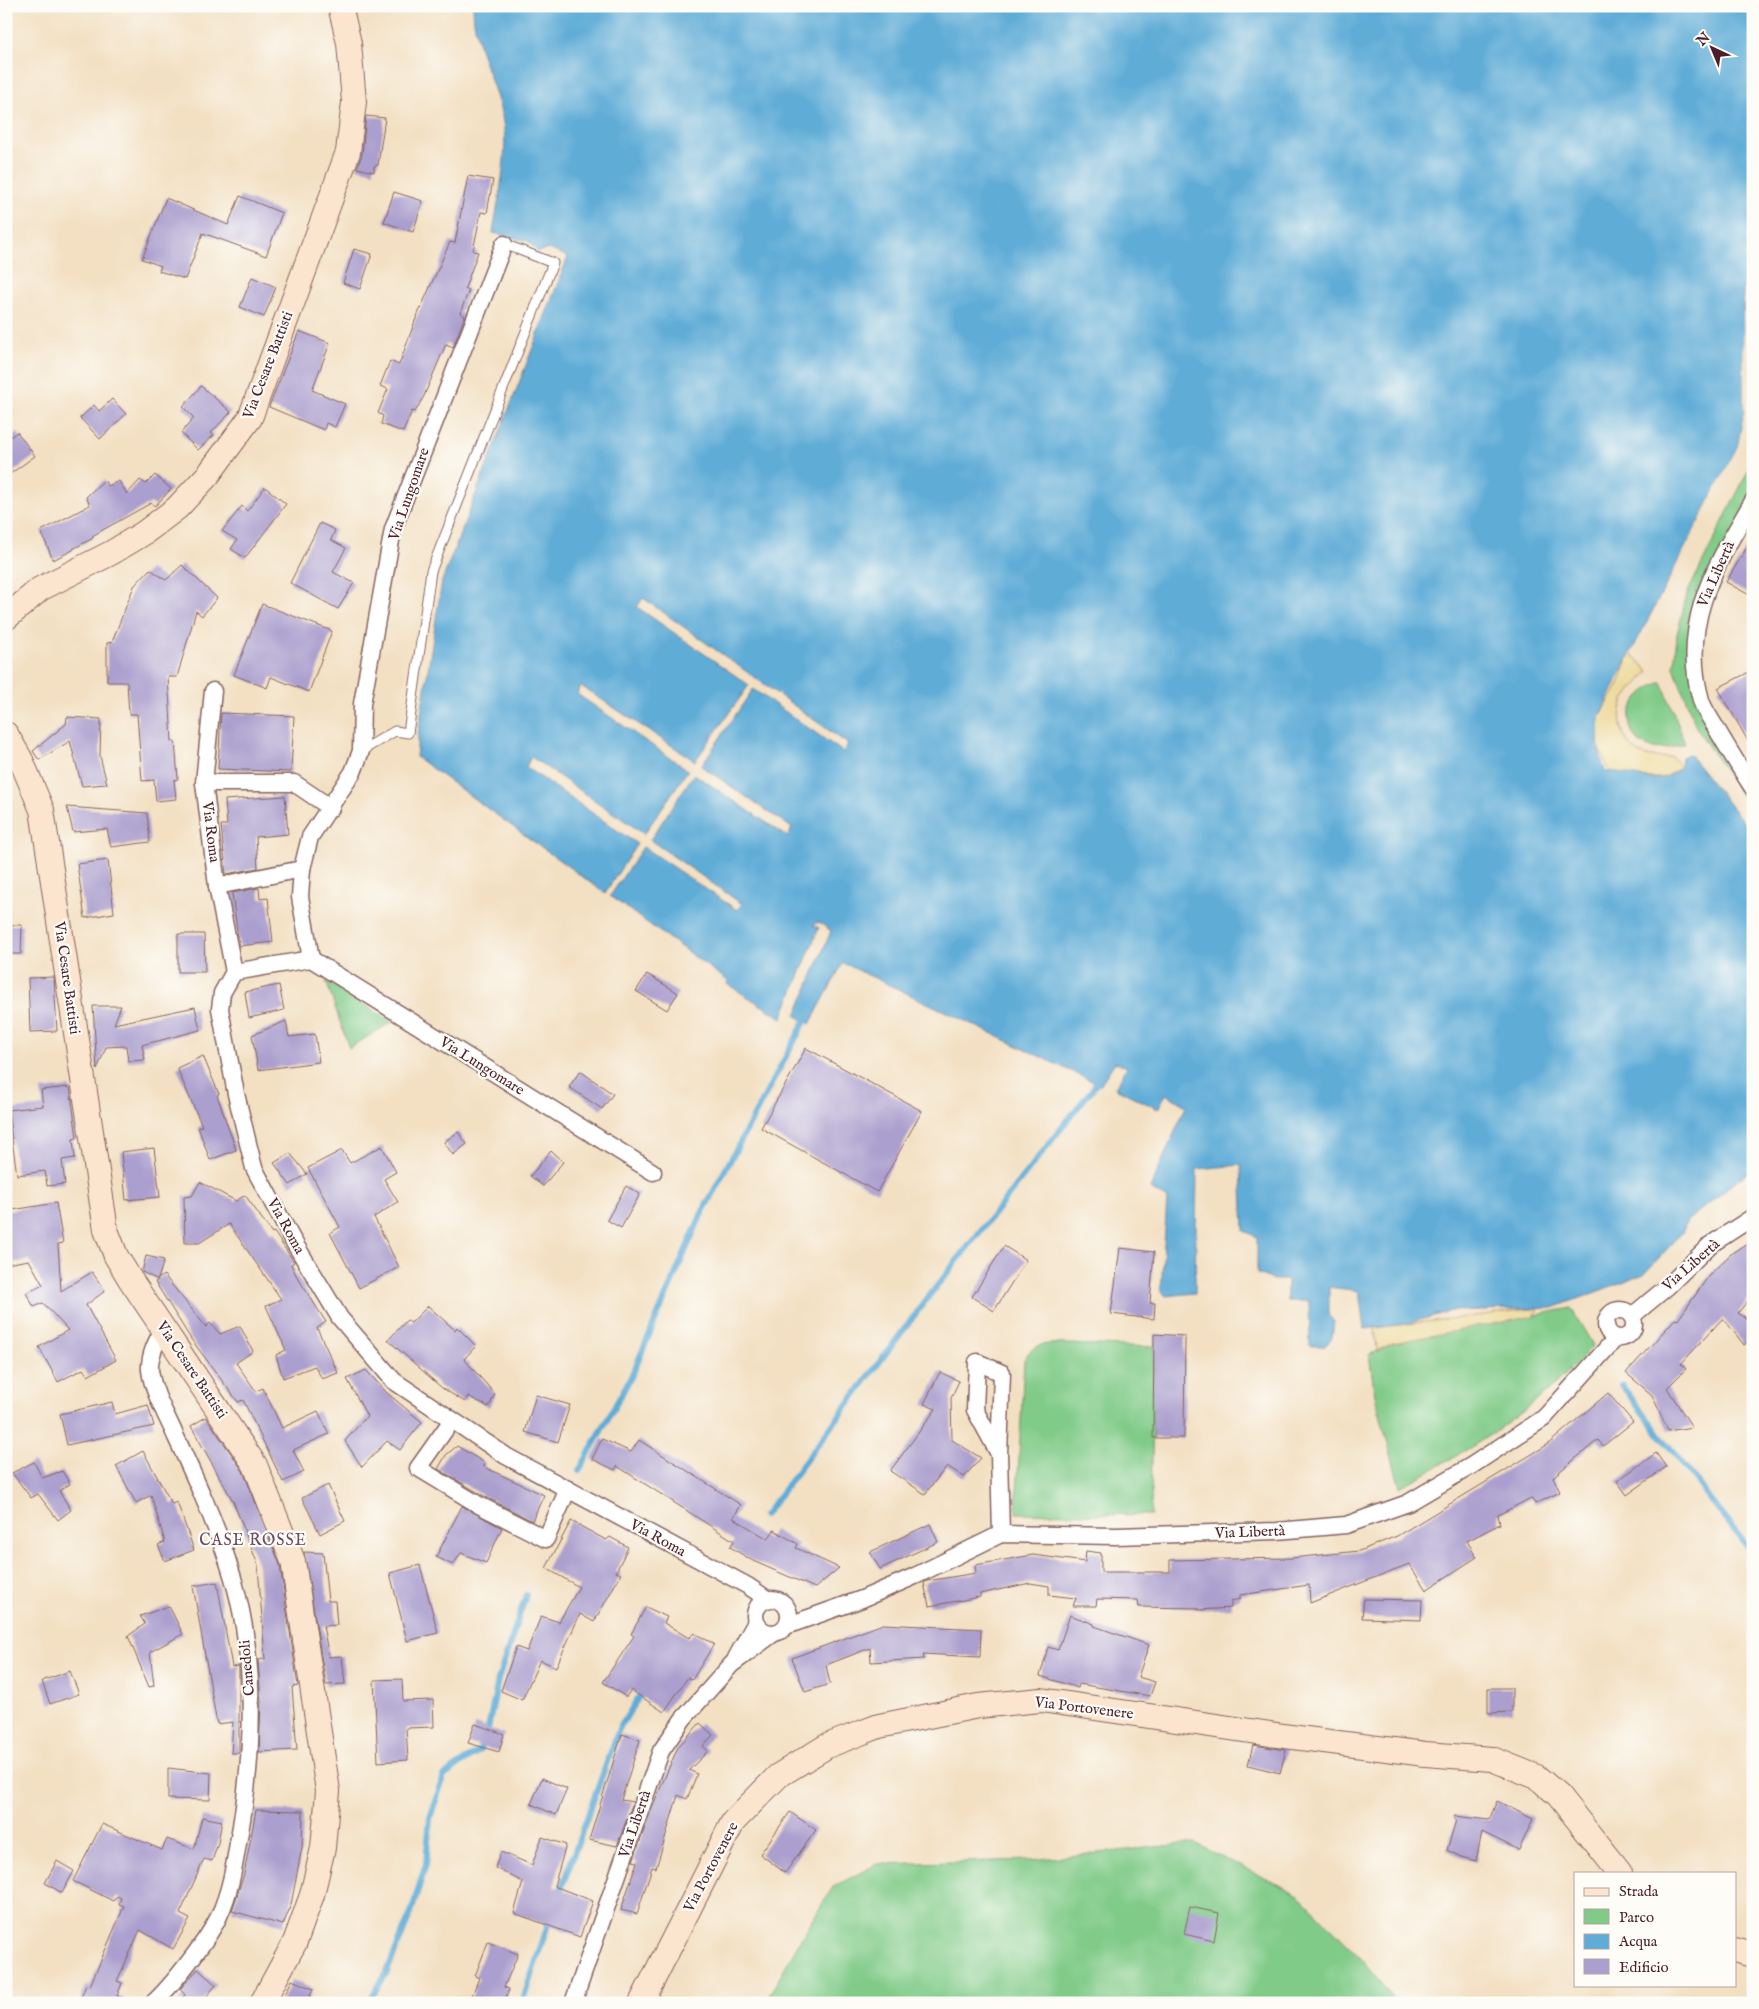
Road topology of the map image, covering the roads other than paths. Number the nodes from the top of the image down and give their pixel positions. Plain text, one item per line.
1 (340, 6) edge
2 (504, 244) joint
3 (1753, 501) edge
4 (6, 618) edge
5 (214, 691) dead end
6 (6, 734) edge
7 (361, 751) junction
8 (204, 783) junction
9 (1753, 788) edge
10 (330, 808) junction
11 (302, 869) junction
12 (218, 886) junction
13 (311, 959) junction
14 (231, 976) junction
15 (653, 1172) dead end
16 (1753, 1217) edge
17 (1632, 1316) junction
18 (164, 1328) junction
19 (1616, 1338) junction
20 (452, 1420) junction
21 (999, 1454) junction
22 (568, 1489) junction
23 (1001, 1534) junction
24 (787, 1607) junction
25 (835, 1608) junction
26 (760, 1611) junction
27 (780, 1629) junction
28 (732, 1664) junction
29 (1619, 1872) edge
30 (1736, 1950) edge
31 (1753, 1955) edge
32 (153, 2003) edge
33 (262, 2003) edge
34 (573, 2003) edge
35 (642, 2003) edge

1 - 4 main road, Via Cesare Battisti
2 - 7 street, Via Lungomare
2 - 7 lane
3 - 9 street, Via Libertà
5 - 8 street, Via Roma
6 - 18 main road, Via Cesare Battisti
7 - 10 street, Via Lungomare
8 - 10 street
8 - 12 street, Via Roma
10 - 11 street, Via Lungomare
11 - 12 street
11 - 13 street, Via Lungomare
12 - 14 street, Via Roma
13 - 14 street
13 - 15 street, Via Lungomare
14 - 20 street, Via Roma
16 - 17 street, Via Libertà
17 - 19 street
17 - 19 street
18 - 32 street, Canedoli
18 - 33 main road, Via Cesare Battisti
19 - 23 street, Via Libertà
20 - 22 street, Via Roma
20 - 22 street
21 - 21 street
21 - 23 street
22 - 26 street, Via Roma
23 - 25 street, Via Libertà
24 - 25 street, Via Libertà
24 - 26 street
24 - 27 street
25 - 27 street, Via Libertà
26 - 27 street
26 - 28 street, Via Libertà
27 - 28 street, Via Libertà
28 - 34 street, Via Libertà
29 - 35 main road, Via Portovenere
30 - 31 main road

